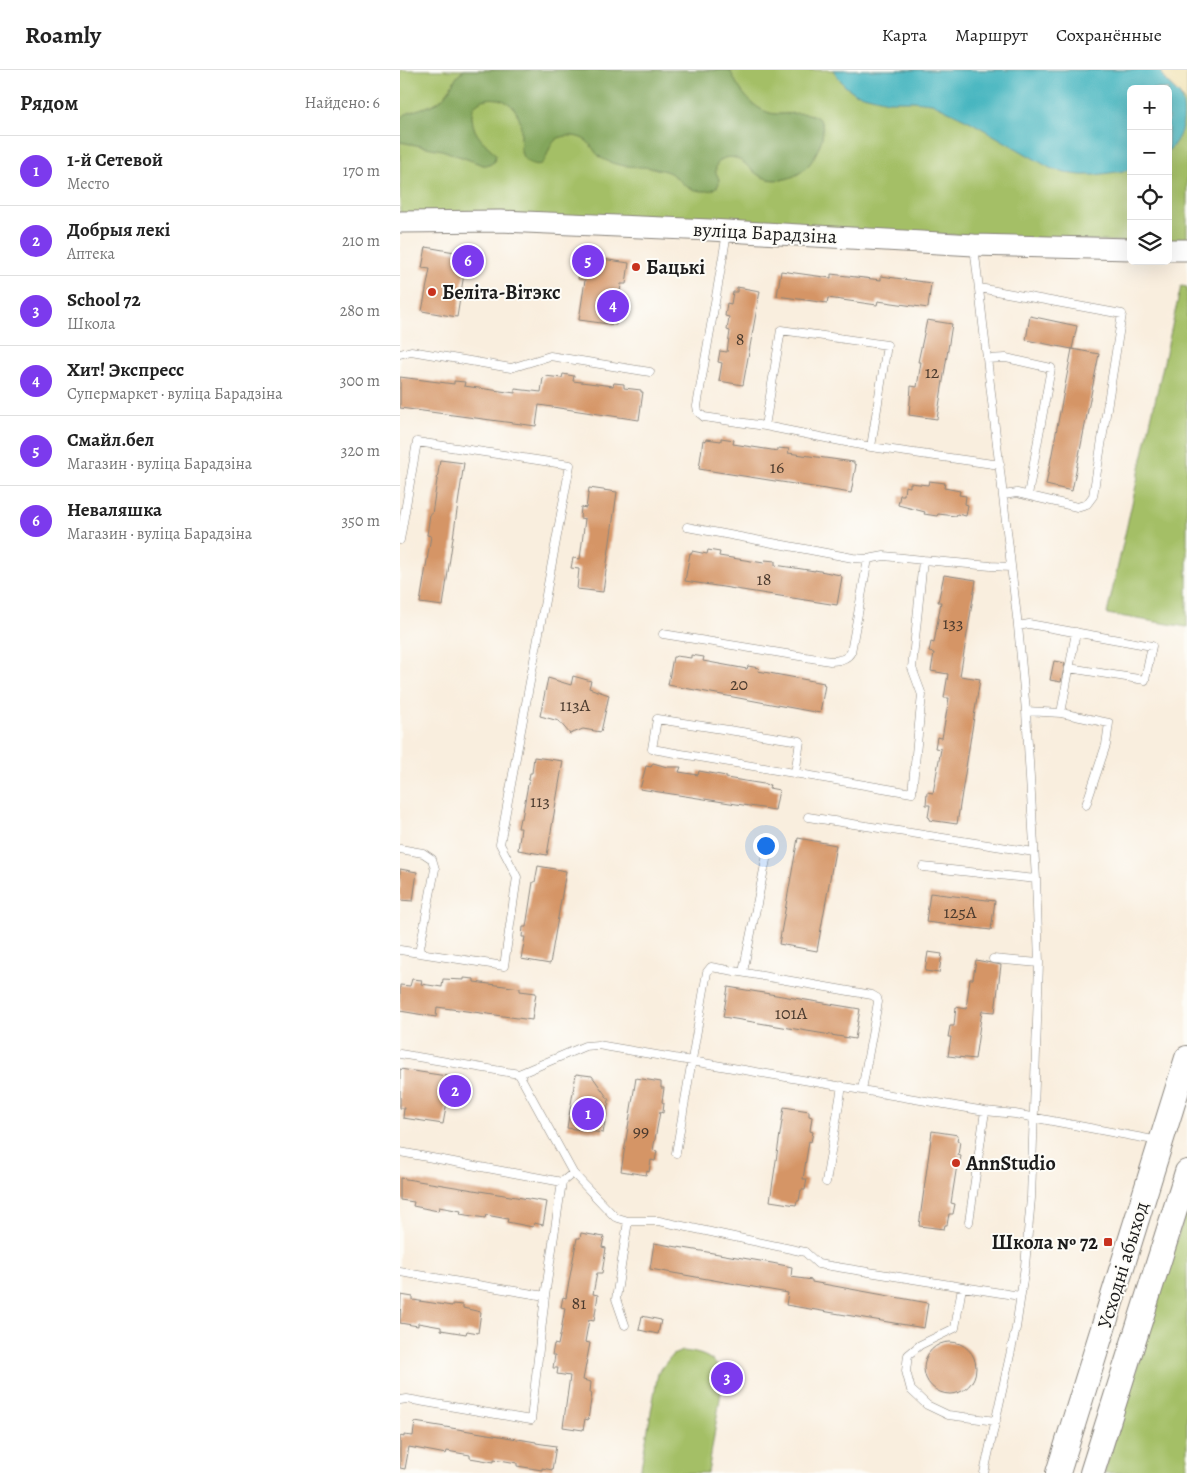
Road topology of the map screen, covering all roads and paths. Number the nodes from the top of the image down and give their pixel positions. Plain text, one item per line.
1 (400, 222) edge
2 (727, 231) junction
3 (974, 244) junction
4 (1127, 249) edge
5 (1172, 250) edge
6 (1187, 250) edge
7 (979, 288) junction
8 (400, 354) edge
9 (987, 359) junction
10 (650, 372) dead end
11 (765, 426) junction
12 (871, 447) junction
13 (1000, 465) junction
14 (1002, 494) junction
15 (1028, 495) junction
16 (687, 527) dead end
17 (400, 540) edge
18 (868, 559) junction
19 (923, 560) junction
20 (1010, 566) junction
21 (1018, 626) junction
22 (1076, 632) junction
23 (663, 634) dead end
24 (1069, 668) junction
25 (1026, 711) junction
26 (1061, 713) junction
27 (795, 774) junction
28 (1086, 804) dead end
29 (808, 816) dead end
30 (400, 850) edge
31 (1034, 852) junction
32 (767, 855) dead end
33 (923, 866) dead end
34 (1036, 879) junction
35 (400, 950) edge
36 (419, 953) junction
37 (994, 959) dead end
38 (1039, 963) junction
39 (743, 972) junction
40 (400, 1054) edge
41 (1187, 1058) edge
42 (691, 1060) junction
43 (519, 1074) junction
44 (842, 1086) junction
45 (862, 1090) junction
46 (985, 1111) junction
47 (1034, 1118) junction
48 (1161, 1141) junction
49 (400, 1152) edge
50 (676, 1153) dead end
51 (1187, 1172) edge
52 (573, 1173) junction
53 (562, 1182) junction
54 (826, 1182) dead end
55 (628, 1221) junction
56 (969, 1222) dead end
57 (400, 1272) edge
58 (962, 1287) junction
59 (545, 1296) junction
60 (1020, 1296) junction
61 (625, 1325) dead end
62 (400, 1400) edge
63 (996, 1421) junction
64 (984, 1473) edge
65 (1058, 1473) edge
66 (1092, 1473) edge

1 - 2 street, вуліца Барадзіна
2 - 3 street, вуліца Барадзіна
2 - 11 lane
3 - 4 street, вуліца Барадзіна
3 - 7 lane
5 - 6 street
7 - 9 lane
7 - 15 lane
8 - 10 lane
9 - 13 lane
9 - 15 lane
11 - 12 lane
11 - 12 lane
12 - 13 lane
13 - 14 lane
14 - 15 lane
14 - 20 lane
16 - 18 lane
17 - 36 lane
18 - 19 lane
18 - 23 lane
19 - 20 lane
19 - 27 lane
20 - 21 lane
21 - 22 lane
21 - 25 lane
22 - 24 lane
22 - 24 lane
24 - 26 lane
25 - 26 lane
25 - 31 lane
26 - 28 lane
27 - 27 lane
29 - 31 lane
30 - 36 lane
31 - 34 lane
32 - 39 lane
33 - 34 lane
34 - 38 lane
35 - 36 lane
37 - 38 lane
38 - 47 lane
39 - 42 lane
39 - 45 lane
40 - 43 lane
41 - 48 main road, Усходні абыход
42 - 43 lane
42 - 44 lane
42 - 50 lane
43 - 52 lane
44 - 45 lane
44 - 54 lane
45 - 46 lane
46 - 47 lane
46 - 56 lane
47 - 48 lane
47 - 60 lane
48 - 65 main road, Усходні абыход
49 - 53 lane
51 - 66 main road, Усходні абыход
52 - 53 lane
52 - 55 lane
53 - 59 lane
55 - 58 lane
55 - 61 lane
57 - 59 lane
58 - 60 lane
58 - 63 lane
59 - 62 lane
60 - 63 lane
63 - 64 lane

